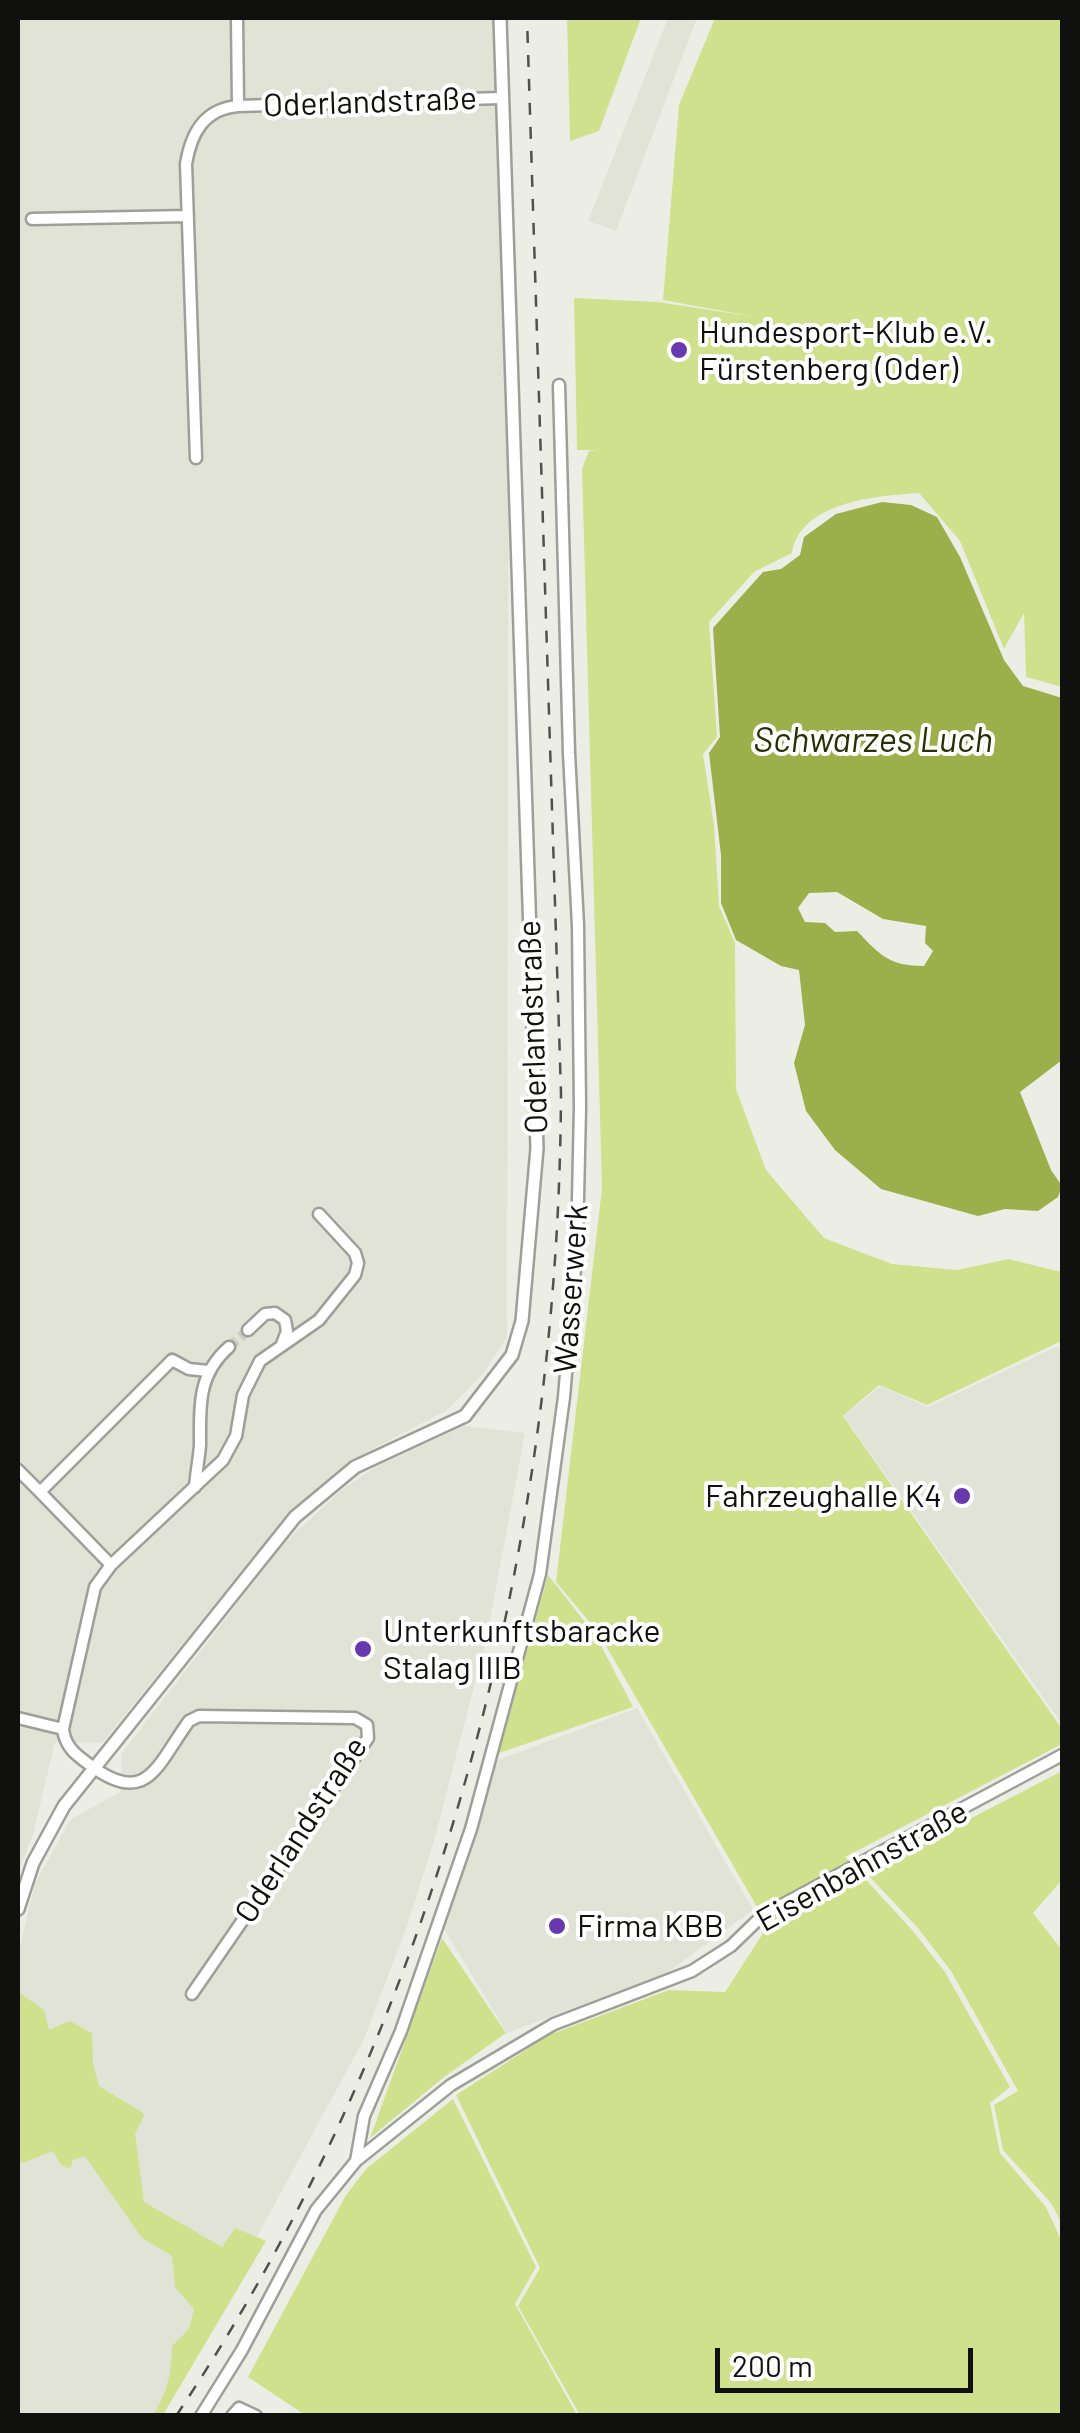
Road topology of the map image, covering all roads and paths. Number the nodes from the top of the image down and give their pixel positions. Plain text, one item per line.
1 (237, 18) edge
2 (500, 18) edge
3 (501, 98) junction
4 (238, 106) junction
5 (188, 216) junction
6 (32, 219) dead end
7 (560, 385) dead end
8 (196, 458) dead end
9 (319, 1214) dead end
10 (248, 1330) tunnel mouth
11 (282, 1344) junction
12 (229, 1347) tunnel mouth
13 (208, 1371) junction
14 (18, 1470) edge
15 (195, 1487) junction
16 (40, 1492) junction
17 (112, 1565) junction
18 (18, 1718) edge
19 (63, 1730) junction
20 (1062, 1755) edge
21 (93, 1768) junction
22 (18, 1909) edge
23 (192, 1994) dead end
24 (356, 2161) junction
25 (201, 2416) edge
26 (232, 2416) edge
27 (256, 2416) edge

1 - 4 street, Oderlandstraße
2 - 3 street, Oderlandstraße
3 - 4 street, Oderlandstraße
3 - 21 street, Oderlandstraße
4 - 5 street, Oderlandstraße
5 - 6 street
5 - 8 street, Oderlandstraße
7 - 24 street, Wasserwerk
9 - 11 street
10 - 11 street
11 - 15 street
12 - 13 street
13 - 15 street
13 - 16 street
14 - 16 street
15 - 17 street
16 - 17 street
17 - 19 street
18 - 19 street
19 - 21 street
20 - 24 street, Eisenbahnstraße
21 - 22 street, Oderlandstraße
21 - 23 street, Oderlandstraße
24 - 25 street, Eisenbahnstraße
26 - 27 street

